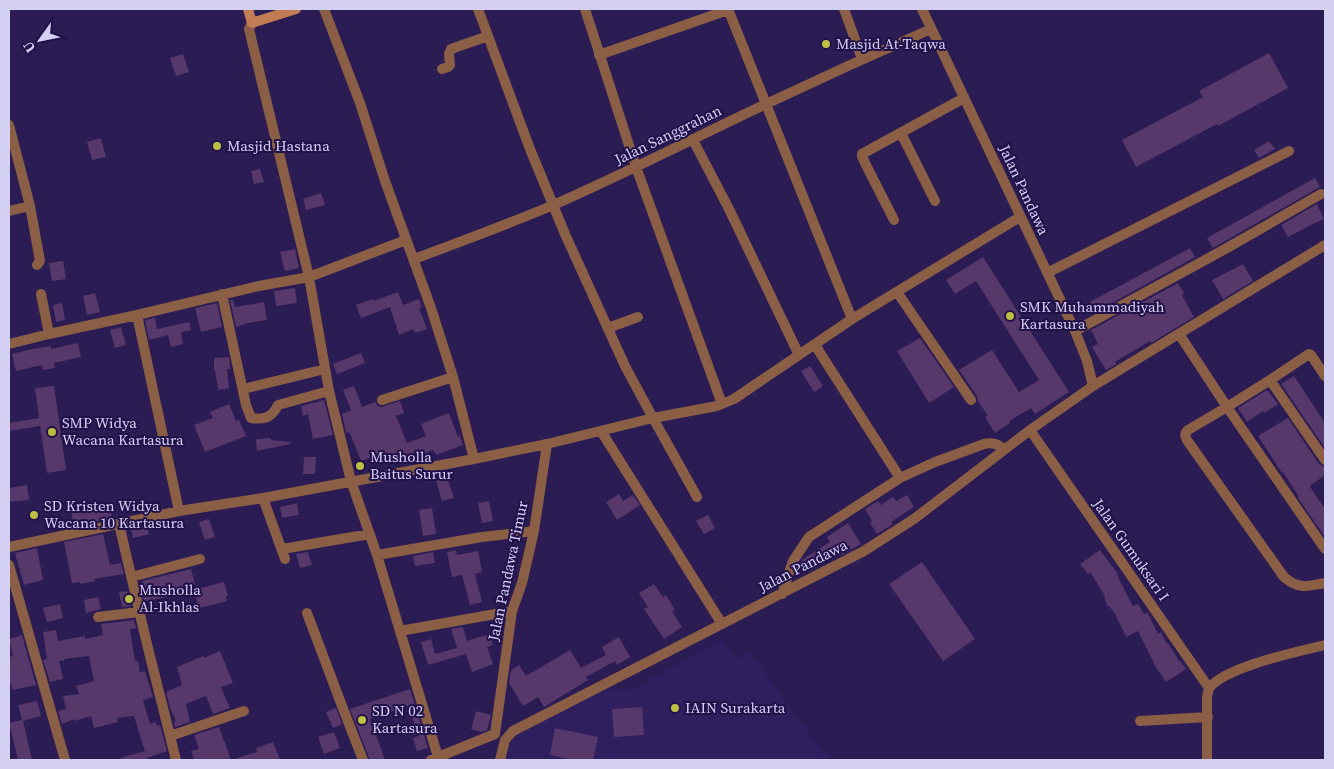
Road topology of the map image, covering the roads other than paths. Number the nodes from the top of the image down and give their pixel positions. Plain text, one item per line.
1 (248, 9) edge
2 (296, 9) edge
3 (324, 9) edge
4 (478, 9) edge
5 (585, 9) edge
6 (728, 9) edge
7 (844, 9) edge
8 (922, 9) edge
9 (252, 23) junction
10 (931, 29) junction
11 (488, 36) junction
12 (599, 55) junction
13 (862, 59) junction
14 (442, 69) dead end
15 (964, 98) junction
16 (766, 104) junction
17 (9, 125) edge
18 (900, 133) junction
19 (693, 140) junction
20 (10, 141) edge
21 (1289, 151) dead end
22 (636, 167) junction
23 (1321, 194) dead end
24 (935, 201) dead end
25 (552, 205) junction
26 (30, 206) junction
27 (9, 211) edge
28 (1020, 217) junction
29 (894, 220) dead end
30 (406, 240) junction
31 (1321, 247) edge
32 (414, 259) junction
33 (37, 265) dead end
34 (1047, 273) junction
35 (308, 276) junction
36 (897, 292) junction
37 (41, 294) dead end
38 (222, 294) junction
39 (137, 315) junction
40 (638, 317) dead end
41 (852, 320) junction
42 (608, 328) junction
43 (1074, 331) junction
44 (49, 334) junction
45 (1179, 334) junction
46 (9, 344) edge
47 (815, 345) junction
48 (799, 355) junction
49 (325, 369) junction
50 (1325, 376) edge
51 (453, 377) junction
52 (1270, 380) junction
53 (1093, 386) junction
54 (243, 389) junction
55 (329, 391) junction
56 (382, 400) dead end
57 (971, 400) dead end
58 (722, 404) junction
59 (1227, 407) junction
60 (653, 418) junction
61 (601, 430) junction
62 (1030, 430) junction
63 (547, 444) junction
64 (1004, 449) junction
65 (474, 459) junction
66 (1325, 460) edge
67 (900, 478) junction
68 (351, 481) junction
69 (698, 497) dead end
70 (263, 498) junction
71 (179, 511) junction
72 (119, 524) junction
73 (534, 531) junction
74 (370, 534) junction
75 (9, 547) edge
76 (1325, 548) edge
77 (377, 555) junction
78 (200, 559) dead end
79 (9, 564) edge
80 (131, 577) junction
81 (1325, 583) edge
82 (782, 594) junction
83 (512, 611) junction
84 (139, 612) junction
85 (307, 613) dead end
86 (98, 617) dead end
87 (722, 624) junction
88 (400, 631) junction
89 (1325, 645) edge
90 (1209, 688) junction
91 (244, 711) dead end
92 (1208, 717) junction
93 (1140, 721) dead end
94 (495, 734) junction
95 (170, 736) junction
96 (506, 738) junction
97 (435, 759) edge
98 (65, 760) edge
99 (176, 760) edge
100 (364, 760) edge
101 (500, 760) edge
102 (1207, 760) edge

1 - 9 main road
2 - 9 main road
3 - 30 street
4 - 11 street
5 - 12 street
6 - 12 street
6 - 16 street
7 - 13 street
8 - 10 street, Jalan Pandawa
9 - 35 street
10 - 13 street, Jalan Sanggrahan
10 - 15 street, Jalan Pandawa
11 - 14 street
11 - 25 street
12 - 22 street
13 - 16 street, Jalan Sanggrahan
15 - 18 street
15 - 28 street, Jalan Pandawa
16 - 19 street, Jalan Sanggrahan
16 - 41 street
17 - 20 street
18 - 24 street
18 - 29 street
19 - 22 street, Jalan Sanggrahan
19 - 48 street
20 - 26 street
21 - 34 street
22 - 25 street, Jalan Sanggrahan
22 - 58 street
23 - 43 street
25 - 32 street, Jalan Sanggrahan
25 - 42 street
26 - 27 street
26 - 33 street
28 - 34 street, Jalan Pandawa
28 - 36 street
30 - 32 street
30 - 35 street
31 - 45 street, Jalan Pandawa
32 - 51 street
34 - 43 street, Jalan Pandawa
35 - 38 street
35 - 49 street
36 - 41 street
36 - 57 street
37 - 44 street
38 - 39 street
38 - 54 street
39 - 44 street
39 - 71 street
40 - 42 street
41 - 47 street
42 - 60 street
43 - 53 street, Jalan Pandawa
44 - 46 street
45 - 53 street, Jalan Pandawa
45 - 59 street
47 - 48 street
47 - 67 street
48 - 58 street
49 - 54 street
49 - 55 street
50 - 52 street
51 - 56 street
51 - 65 street
52 - 59 street
52 - 66 street
53 - 62 street, Jalan Pandawa
54 - 55 street
55 - 68 street
58 - 60 street
59 - 76 street
59 - 81 street
60 - 61 street
60 - 69 street
61 - 63 street
61 - 87 street
62 - 64 street, Jalan Pandawa
62 - 90 street, Jalan Gumuksari I
63 - 65 street
63 - 73 street, Jalan Pandawa Timur
64 - 67 street
64 - 82 street, Jalan Pandawa
65 - 68 street
67 - 82 street
68 - 70 street
68 - 74 street
70 - 71 street
70 - 74 street
71 - 72 street
72 - 75 street
72 - 80 street
73 - 77 street
73 - 83 street, Jalan Pandawa Timur
74 - 77 street
77 - 88 street
78 - 80 street
79 - 98 street
80 - 84 street
82 - 87 street, Jalan Pandawa
83 - 88 street
83 - 94 street, Jalan Pandawa Timur
84 - 86 street
84 - 95 street
85 - 100 street
87 - 96 street, Jalan Pandawa
88 - 97 street
89 - 90 street
90 - 92 street
91 - 95 street
92 - 93 street
92 - 102 street
94 - 96 street
94 - 97 street
95 - 99 street
96 - 101 street

